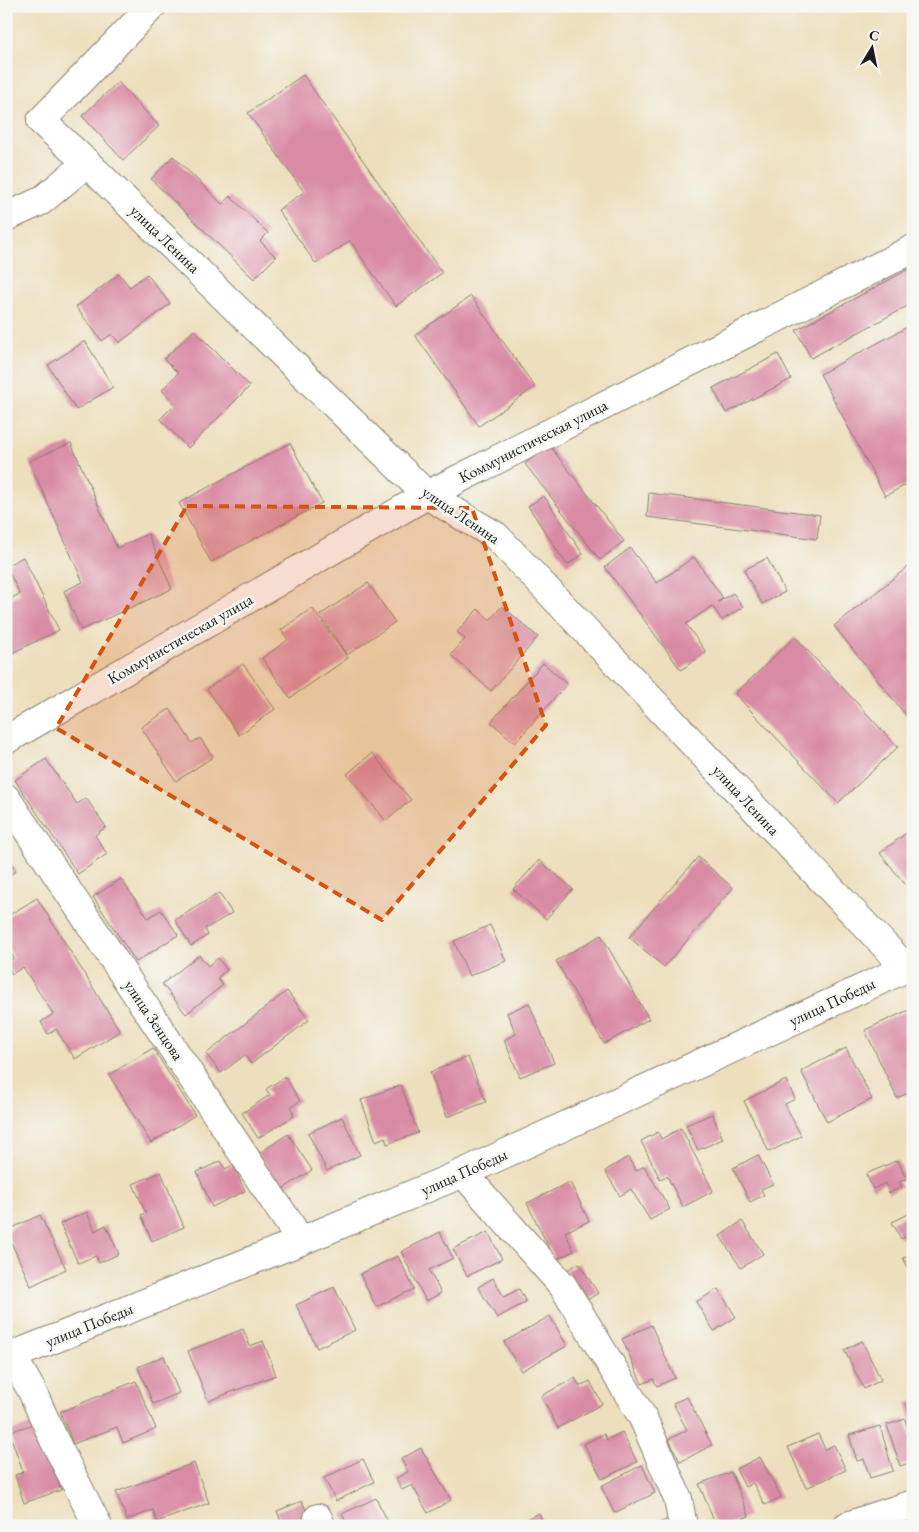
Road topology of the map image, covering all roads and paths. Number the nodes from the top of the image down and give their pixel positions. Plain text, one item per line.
1 (152, 6) edge
2 (87, 163) junction
3 (6, 217) edge
4 (913, 248) edge
5 (427, 495) junction
6 (6, 740) edge
7 (6, 798) edge
8 (909, 967) edge
9 (464, 1173) junction
10 (301, 1241) junction
11 (9, 1357) edge
12 (913, 1504) edge
13 (98, 1526) edge
14 (683, 1526) edge
15 (846, 1526) edge

1 - 2 street, улица Ленина
2 - 3 street
2 - 5 street, улица Ленина
4 - 5 street, Коммунистическая улица
5 - 6 street, Коммунистическая улица
5 - 8 street, улица Ленина
7 - 10 street, улица Зенцова
8 - 9 street, улица Победы
9 - 10 street, улица Победы
9 - 14 street
10 - 11 street, улица Победы
11 - 13 street
12 - 15 street

